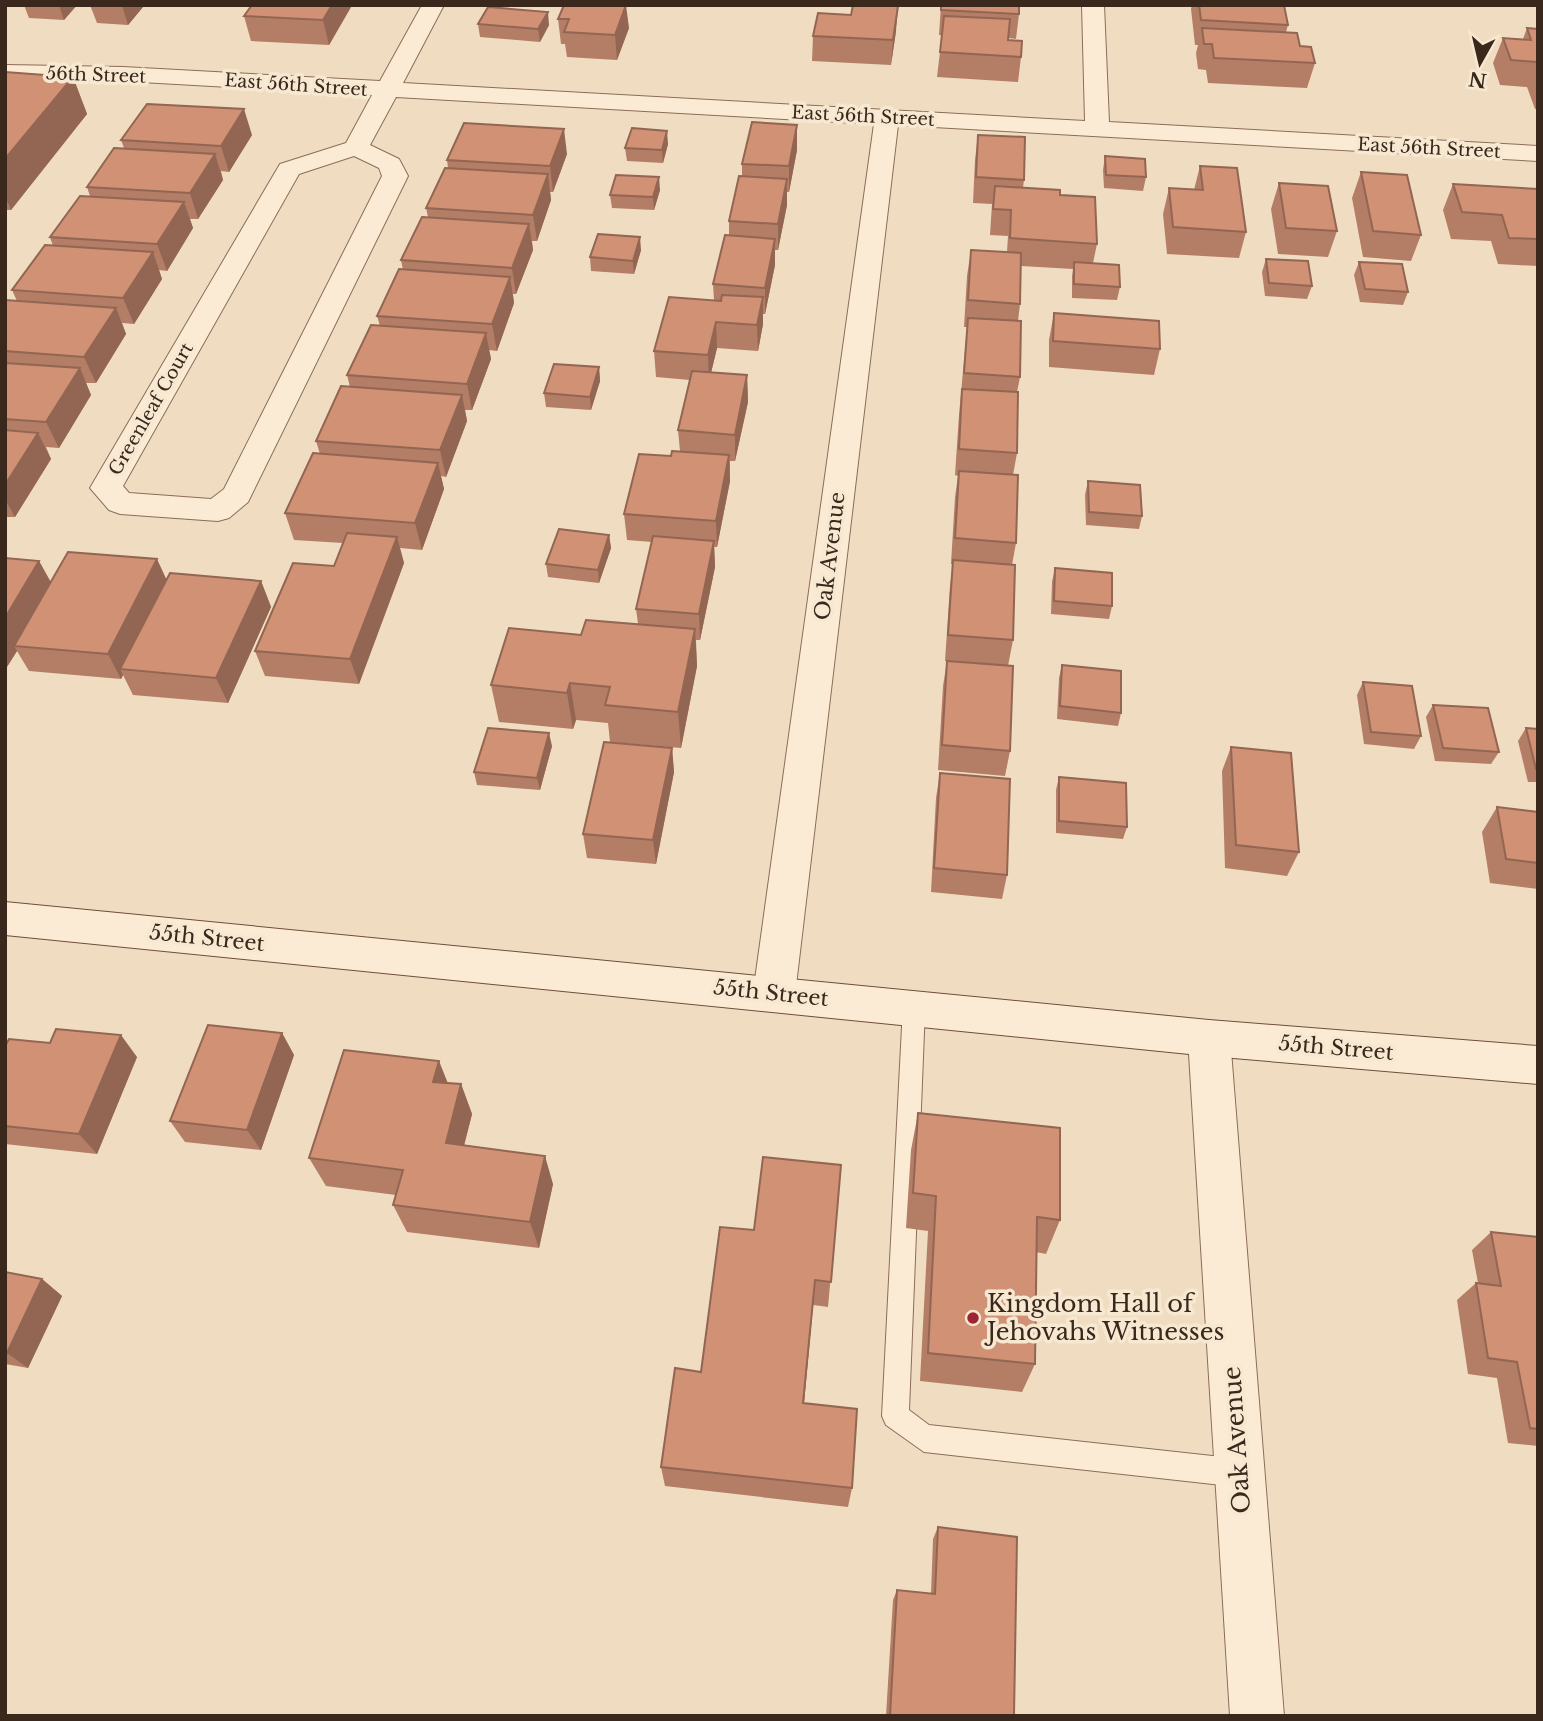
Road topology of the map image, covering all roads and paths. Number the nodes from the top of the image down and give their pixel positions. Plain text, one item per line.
1 (433, 5) edge
2 (1093, 5) edge
3 (5, 72) edge
4 (187, 78) joint
5 (388, 91) junction
6 (887, 118) junction
7 (1097, 129) junction
8 (356, 148) junction
9 (1538, 154) edge
10 (5, 918) edge
11 (774, 994) junction
12 (914, 1007) junction
13 (1209, 1038) junction
14 (1538, 1065) edge
15 (1240, 1473) junction
16 (1257, 1716) edge

1 - 5 street
2 - 7 street
3 - 4 street, 56th Street
4 - 5 street, East 56th Street
5 - 6 street, East 56th Street
5 - 8 street
6 - 7 street, East 56th Street
6 - 11 street, Oak Avenue
7 - 9 street, East 56th Street
8 - 8 street, Greenleaf Court
10 - 11 street, 55th Street
11 - 12 street, 55th Street
12 - 13 street, 55th Street
12 - 15 lane
13 - 14 street, 55th Street
13 - 15 street, Oak Avenue
15 - 16 street, Oak Avenue

